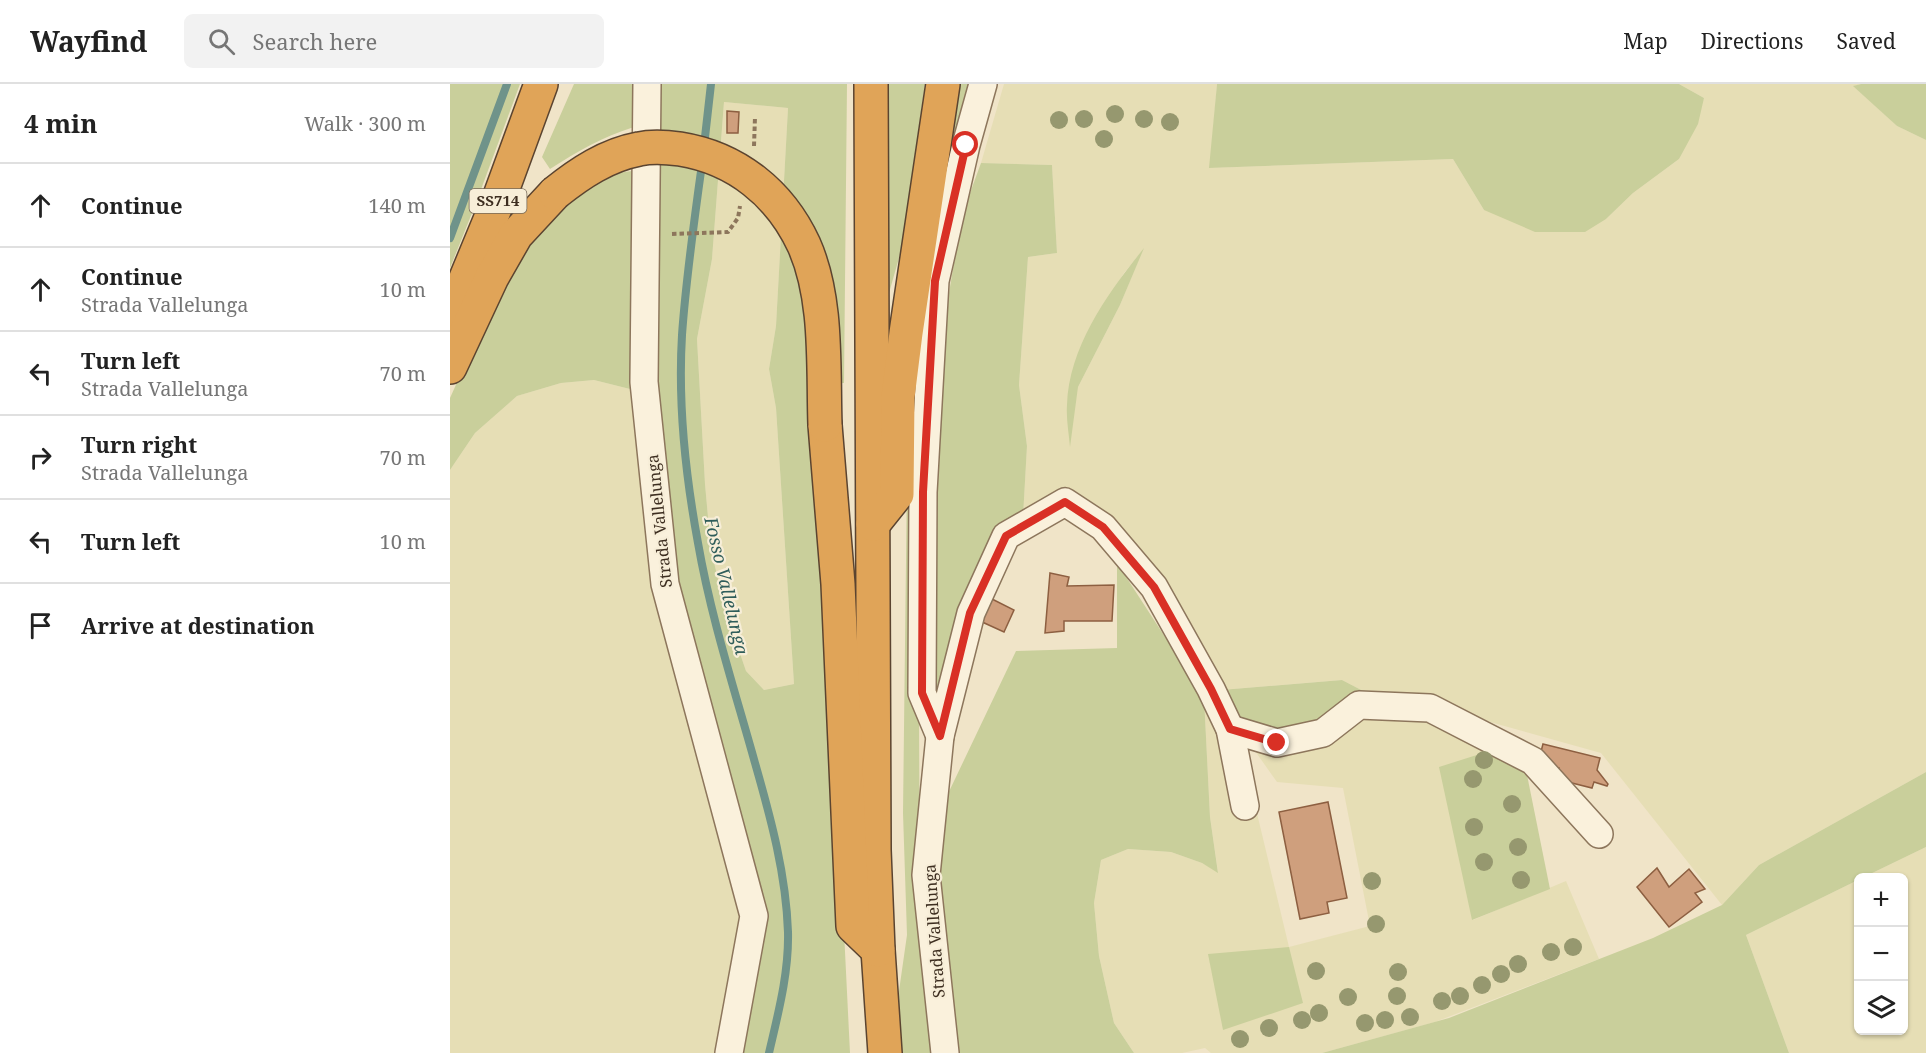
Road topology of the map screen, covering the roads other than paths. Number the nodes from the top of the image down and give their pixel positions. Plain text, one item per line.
1 (541, 84) edge
2 (648, 84) edge
3 (871, 84) edge
4 (943, 84) edge
5 (983, 84) edge
6 (450, 317) edge
7 (450, 367) edge
8 (873, 524) junction
9 (1230, 729) junction
10 (940, 736) junction
11 (1245, 806) dead end
12 (1599, 834) dead end
13 (878, 950) junction
14 (729, 1053) edge
15 (885, 1053) edge
16 (945, 1053) edge

1 - 6 highway, SS714
2 - 14 street, Strada Vallelunga
3 - 8 highway
4 - 8 highway
5 - 10 street, Strada Vallelunga
7 - 13 highway, bridge
8 - 13 highway
9 - 10 street, Strada Vallelunga
9 - 11 street, Strada Vallelunga
9 - 12 street
10 - 16 street, Strada Vallelunga
13 - 15 highway

